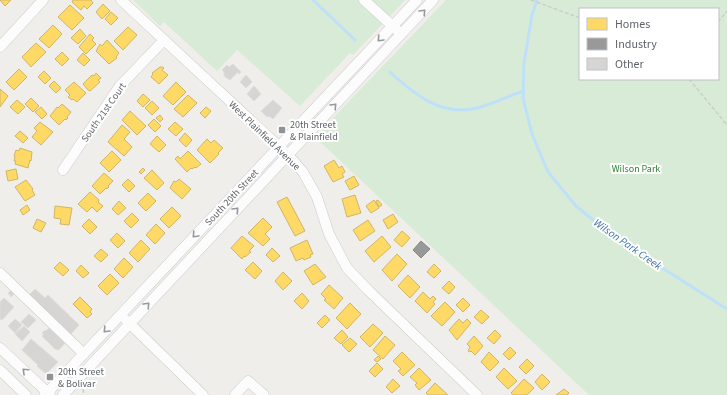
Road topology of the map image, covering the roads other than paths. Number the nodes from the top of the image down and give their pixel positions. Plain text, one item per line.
1 (43, 0) edge
2 (121, 0) edge
3 (364, 0) edge
4 (417, 0) edge
5 (433, 0) edge
6 (392, 26) junction
7 (401, 35) junction
8 (164, 40) junction
9 (0, 47) edge
10 (279, 146) junction
11 (288, 155) junction
12 (63, 170) dead end
13 (0, 273) edge
14 (120, 315) junction
15 (130, 324) junction
16 (0, 348) edge
17 (84, 354) junction
18 (0, 370) edge
19 (48, 394) edge
20 (26, 395) edge
21 (63, 395) edge
22 (203, 395) edge
23 (235, 395) edge
24 (264, 395) edge
25 (477, 395) edge

1 - 9 street
2 - 8 street, West Plainfield Avenue
3 - 6 street
4 - 6 street, South 20th Street
7 -> 5 street, South 20th Street
6 - 7 street
6 -> 10 street, South 20th Street
11 -> 7 street, South 20th Street
8 - 10 street, West Plainfield Avenue
8 - 12 street, South 21st Court
10 - 11 street, West Plainfield Avenue
10 -> 14 street, South 20th Street
15 -> 11 street, South 20th Street
11 - 25 street, West Plainfield Avenue
13 - 17 street
14 - 15 street
14 -> 17 street, South 20th Street
15 - 21 street, South 20th Street
15 - 22 street
19 -> 16 street
17 - 19 street, South 20th Street
18 - 20 street
23 - 24 street

